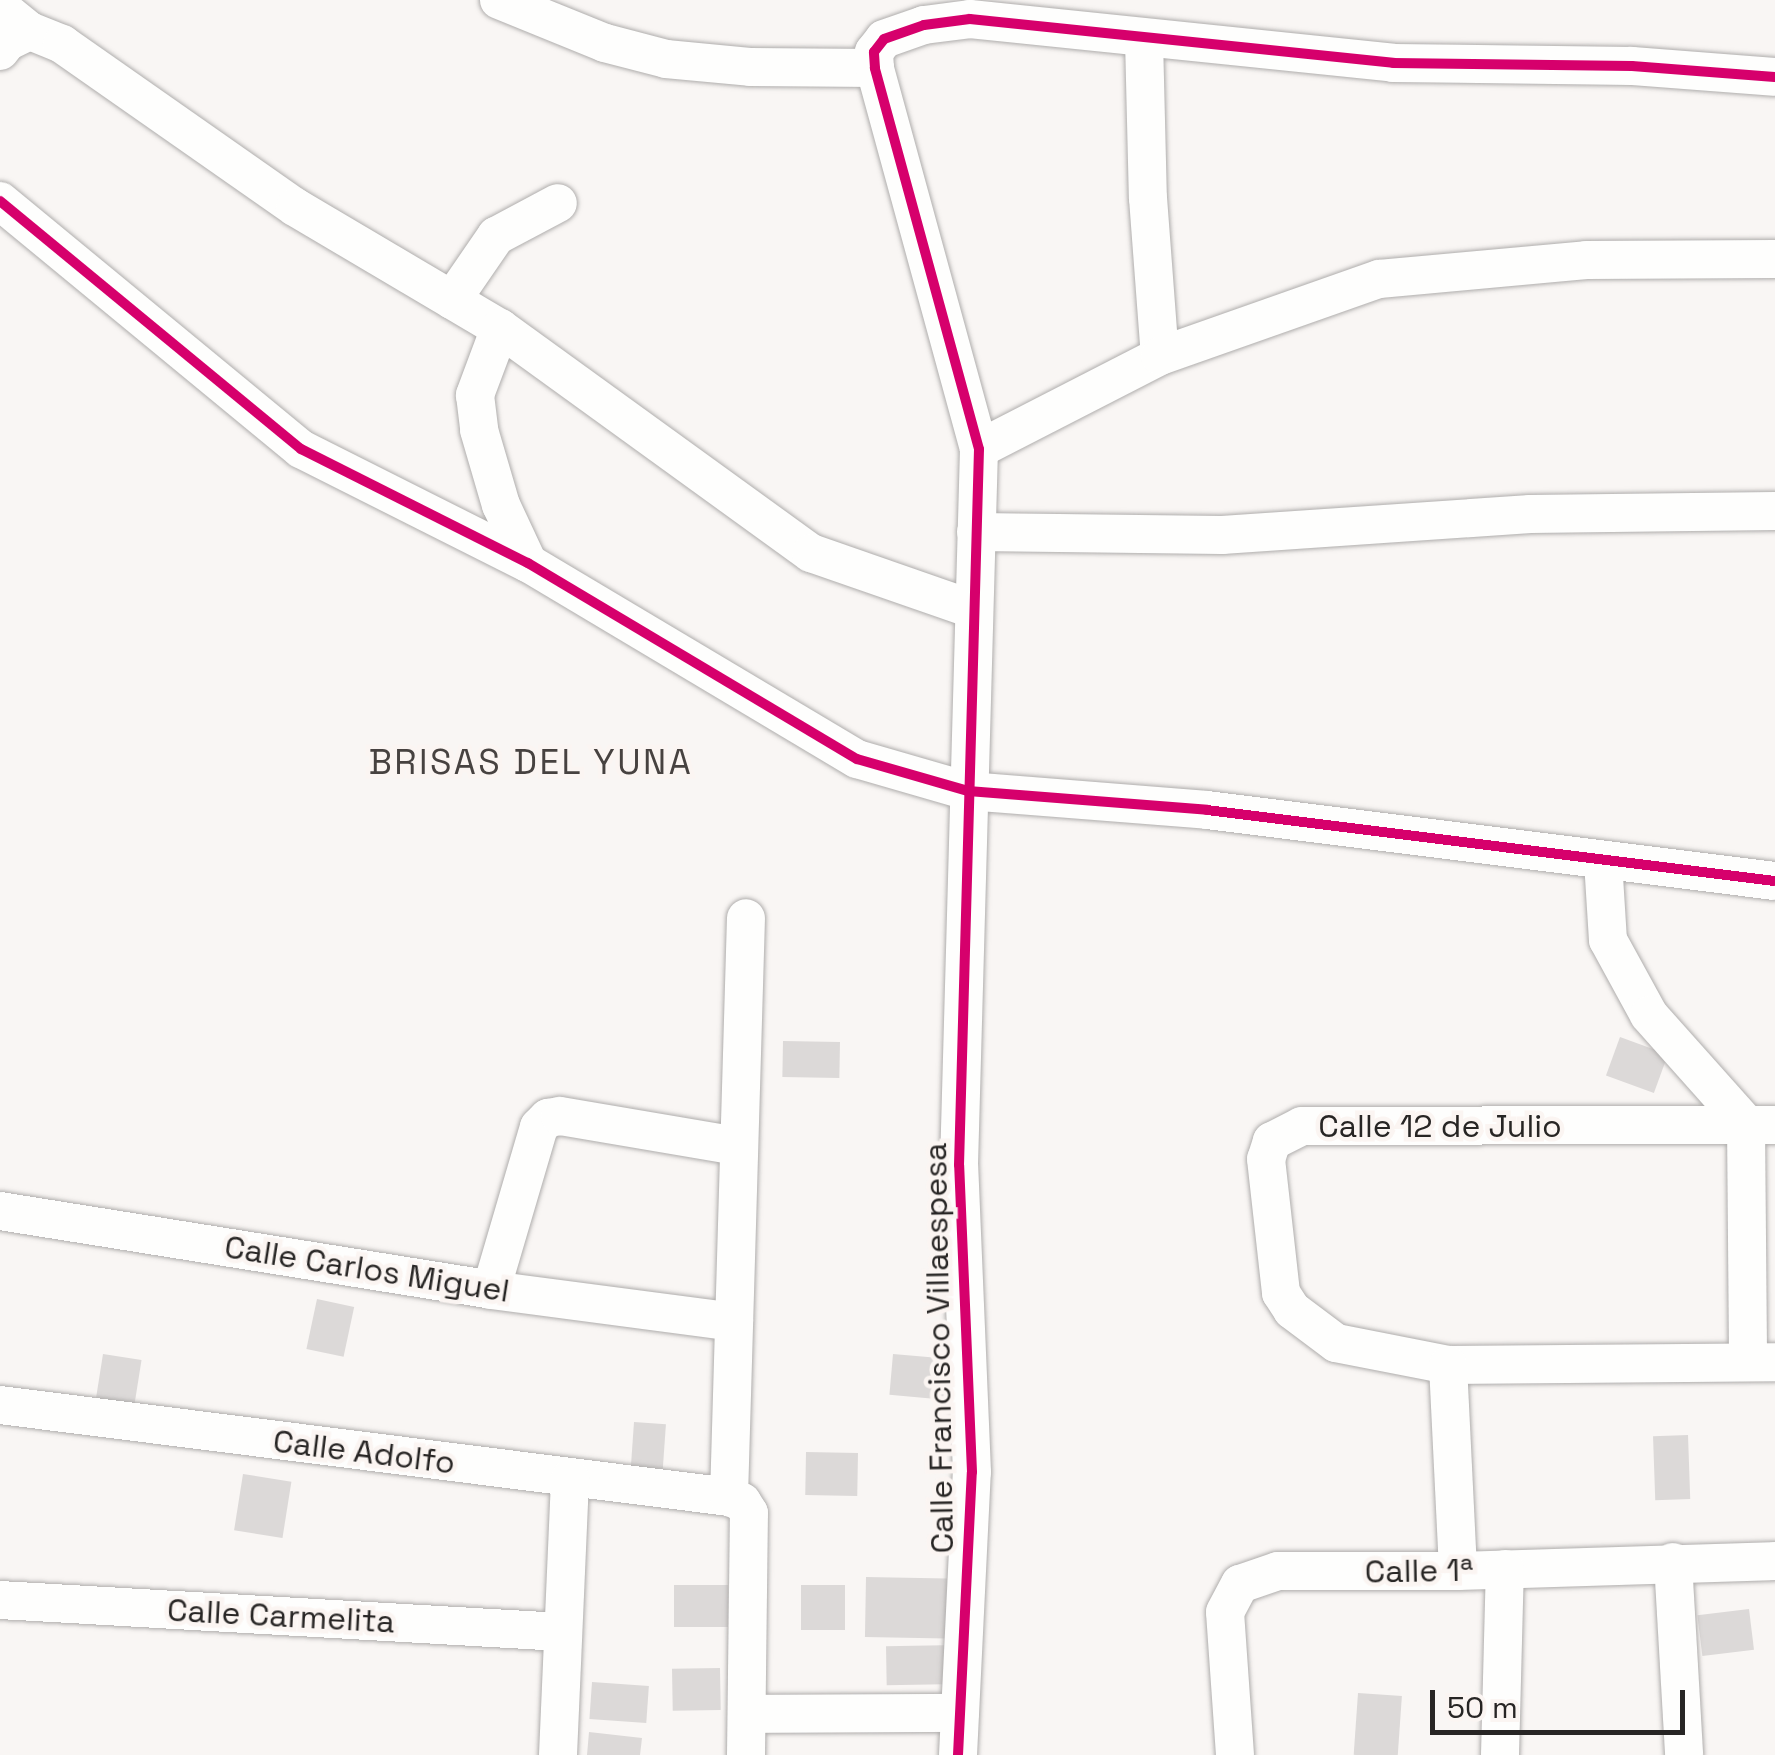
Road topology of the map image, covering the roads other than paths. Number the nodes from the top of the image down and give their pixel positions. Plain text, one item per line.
1 (499, 0) edge
2 (0, 7) edge
3 (1144, 39) junction
4 (15, 41) edge
5 (875, 68) junction
6 (1775, 77) edge
7 (0, 201) edge
8 (558, 202) dead end
9 (1775, 259) edge
10 (452, 300) junction
11 (500, 328) junction
12 (1160, 356) junction
13 (979, 448) junction
14 (1775, 511) edge
15 (976, 532) junction
16 (528, 563) junction
17 (972, 609) junction
18 (968, 791) junction
19 (1603, 861) junction
20 (1775, 881) edge
21 (746, 918) dead end
22 (1760, 1124) edge
23 (737, 1146) junction
24 (0, 1211) edge
25 (491, 1290) junction
26 (734, 1322) junction
27 (1762, 1362) edge
28 (1448, 1365) junction
29 (0, 1405) edge
30 (570, 1478) junction
31 (729, 1496) junction
32 (1775, 1561) edge
33 (1673, 1562) junction
34 (1505, 1569) junction
35 (1458, 1571) junction
36 (0, 1600) edge
37 (561, 1632) junction
38 (960, 1712) junction
39 (748, 1714) junction
40 (1242, 1752) edge
41 (558, 1755) edge
42 (746, 1755) edge
43 (958, 1755) edge
44 (1500, 1755) edge
45 (1684, 1755) edge

1 - 5 street
2 - 4 street
3 - 5 street
3 - 6 street
3 - 12 street
4 - 10 street
5 - 13 street, Calle Francisco Villaespesa
7 - 16 street
8 - 10 street
9 - 12 street
10 - 11 street
11 - 16 street
11 - 17 street
12 - 13 street
13 - 15 street, Calle Francisco Villaespesa
14 - 15 street
15 - 17 street, Calle Francisco Villaespesa
16 - 18 street
17 - 18 street, Calle Francisco Villaespesa
18 - 19 street
18 - 38 street, Calle Francisco Villaespesa
19 - 20 street
19 - 22 street
21 - 23 street
22 - 27 street
22 - 28 street, Calle 12 de Julio
23 - 25 street
23 - 26 street
24 - 25 street, Calle Carlos Miguel
25 - 26 street, Calle Carlos Miguel
26 - 31 street
27 - 28 street
28 - 35 street
29 - 30 street, Calle Adolfo
30 - 31 street, Calle Adolfo
30 - 37 street
31 - 39 street
32 - 33 street, Calle 1ª
33 - 34 street, Calle 1ª
33 - 45 street
34 - 35 street, Calle 1ª
34 - 44 street
35 - 40 street, Calle 1ª
36 - 37 street, Calle Carmelita
37 - 41 street
38 - 39 street
38 - 43 street, Calle Francisco Villaespesa
39 - 42 street

